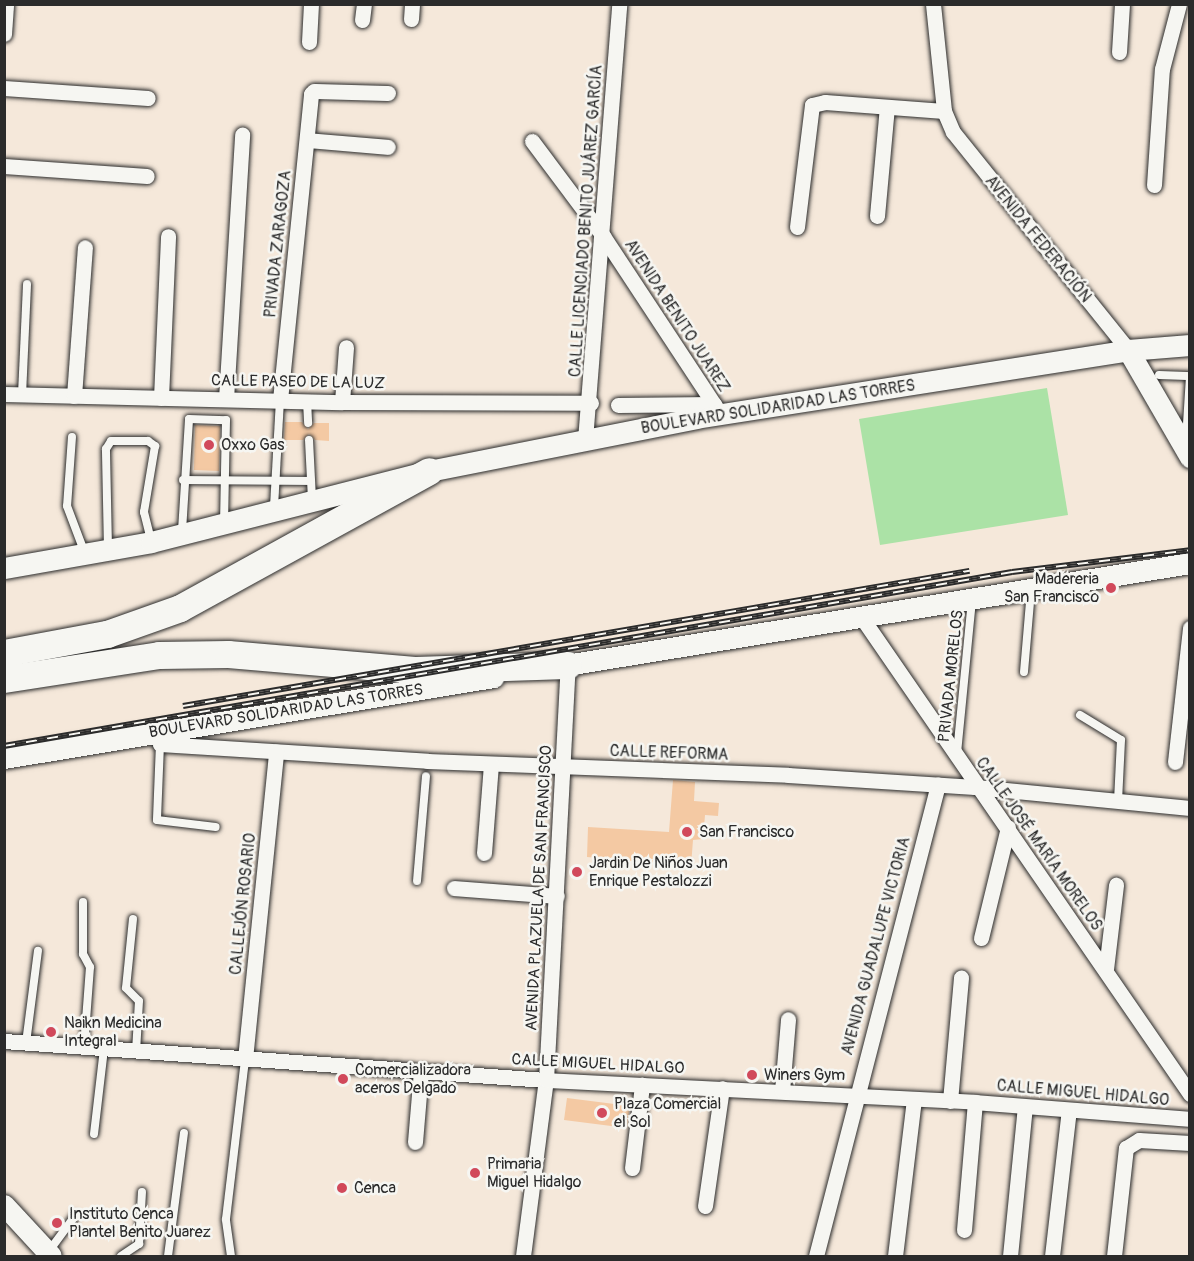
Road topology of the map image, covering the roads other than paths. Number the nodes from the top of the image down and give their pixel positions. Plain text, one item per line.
1 (6, 4) edge
2 (311, 4) edge
3 (619, 4) edge
4 (933, 4) edge
5 (1122, 4) edge
6 (1179, 4) edge
7 (4, 34) edge
8 (309, 42) dead end
9 (1119, 52) dead end
10 (4, 88) edge
11 (388, 93) dead end
12 (148, 98) dead end
13 (887, 107) junction
14 (944, 111) junction
15 (242, 134) dead end
16 (307, 140) junction
17 (531, 141) dead end
18 (387, 147) dead end
19 (4, 166) edge
20 (147, 176) dead end
21 (1154, 185) dead end
22 (877, 216) dead end
23 (796, 227) dead end
24 (168, 236) dead end
25 (603, 236) junction
26 (85, 247) dead end
27 (27, 284) dead end
28 (1190, 345) edge
29 (346, 347) dead end
30 (1128, 350) junction
31 (1159, 375) dead end
32 (1188, 376) edge
33 (4, 394) edge
34 (22, 395) junction
35 (75, 396) junction
36 (161, 398) junction
37 (226, 399) junction
38 (280, 400) junction
39 (307, 402) junction
40 (342, 402) junction
41 (591, 403) junction
42 (618, 405) dead end
43 (717, 410) junction
44 (1188, 422) edge
45 (308, 423) dead end
46 (72, 437) dead end
47 (309, 440) dead end
48 (585, 440) junction
49 (1188, 455) edge
50 (429, 471) junction
51 (183, 480) junction
52 (224, 480) junction
53 (276, 481) junction
54 (311, 490) junction
55 (274, 509) junction
56 (224, 522) junction
57 (182, 533) junction
58 (151, 542) junction
59 (108, 551) junction
60 (85, 555) junction
61 (1190, 563) edge
62 (4, 568) edge
63 (1031, 586) junction
64 (972, 596) junction
65 (860, 615) junction
66 (1190, 628) edge
67 (4, 653) edge
68 (568, 664) junction
69 (1024, 672) dead end
70 (4, 679) edge
71 (1080, 715) dead end
72 (161, 737) junction
73 (276, 752) junction
74 (4, 758) edge
75 (957, 759) junction
76 (1175, 762) dead end
77 (491, 764) junction
78 (427, 768) junction
79 (565, 768) junction
80 (938, 785) junction
81 (975, 787) junction
82 (1118, 801) junction
83 (1190, 808) edge
84 (216, 827) dead end
85 (1008, 827) junction
86 (484, 853) dead end
87 (417, 881) dead end
88 (1116, 885) dead end
89 (454, 888) dead end
90 (557, 896) junction
91 (83, 902) dead end
92 (134, 919) dead end
93 (981, 938) dead end
94 (38, 951) dead end
95 (1106, 969) junction
96 (961, 977) dead end
97 (788, 1019) dead end
98 (4, 1041) edge
99 (26, 1043) junction
100 (84, 1047) junction
101 (104, 1049) junction
102 (136, 1051) junction
103 (245, 1059) junction
104 (421, 1071) junction
105 (546, 1080) junction
106 (642, 1085) junction
107 (722, 1088) junction
108 (782, 1091) junction
109 (1190, 1094) edge
110 (855, 1095) junction
111 (914, 1099) junction
112 (950, 1101) junction
113 (975, 1102) junction
114 (1025, 1107) junction
115 (1069, 1110) junction
116 (1190, 1119) edge
117 (184, 1133) dead end
118 (94, 1134) dead end
119 (415, 1142) dead end
120 (1190, 1143) edge
121 (632, 1168) dead end
122 (142, 1192) dead end
123 (4, 1205) edge
124 (705, 1206) dead end
125 (75, 1216) dead end
126 (964, 1230) dead end
127 (48, 1255) edge
128 (121, 1257) edge
129 (168, 1257) edge
130 (231, 1257) edge
131 (523, 1257) edge
132 (816, 1257) edge
133 (895, 1257) edge
134 (1010, 1257) edge
135 (1052, 1257) edge
136 (1114, 1257) edge

1 - 7 street
2 - 8 street
3 - 25 street, CALLE LICENCIADO BENITO JUÁREZ GARCÍA
4 - 14 street, AVENIDA FEDERACIÓN
5 - 9 street
6 - 21 street
10 - 12 street
11 - 16 street, PRIVADA ZARAGOZA
13 - 14 street
13 - 22 street
13 - 23 street
14 - 30 street, AVENIDA FEDERACIÓN
15 - 37 street
16 - 18 street
16 - 38 street, PRIVADA ZARAGOZA
17 - 25 street, AVENIDA BENITO JUAREZ
19 - 20 street
24 - 36 street
25 - 41 street, CALLE LICENCIADO BENITO JUÁREZ GARCÍA
25 - 43 street, AVENIDA BENITO JUAREZ
26 - 35 street
27 - 34 lane
28 - 30 main road, BOULEVARD SOLIDARIDAD LAS TORRES
29 - 40 street
30 - 43 main road, BOULEVARD SOLIDARIDAD LAS TORRES
30 - 49 main road, AVENIDA FEDERACIÓN
31 - 32 lane
32 - 44 lane
33 - 34 street, CALLE PASEO DE LA LUZ
34 - 35 street, CALLE PASEO DE LA LUZ
35 - 36 street, CALLE PASEO DE LA LUZ
36 - 37 street, CALLE PASEO DE LA LUZ
37 - 38 street, CALLE PASEO DE LA LUZ
38 - 39 street, CALLE PASEO DE LA LUZ
38 - 53 lane
39 - 40 street, CALLE PASEO DE LA LUZ
39 - 45 lane
40 - 41 street, CALLE PASEO DE LA LUZ
41 - 48 street, CALLE LICENCIADO BENITO JUÁREZ GARCÍA
42 - 43 street
43 - 48 main road, BOULEVARD SOLIDARIDAD LAS TORRES
44 - 49 lane
46 - 60 lane
47 - 54 lane
48 - 50 main road, BOULEVARD SOLIDARIDAD LAS TORRES
50 - 54 main road, BOULEVARD SOLIDARIDAD LAS TORRES
50 - 67 highway, BOULEVARD SOLIDARIDAD LAS TORRES
51 - 52 lane
51 - 52 lane
51 - 57 lane
52 - 53 lane
52 - 56 lane
53 - 54 lane
53 - 55 lane
54 - 55 main road, BOULEVARD SOLIDARIDAD LAS TORRES
55 - 56 main road, BOULEVARD SOLIDARIDAD LAS TORRES
56 - 57 main road, BOULEVARD SOLIDARIDAD LAS TORRES
57 - 58 main road, BOULEVARD SOLIDARIDAD LAS TORRES
58 - 59 main road, BOULEVARD SOLIDARIDAD LAS TORRES
58 - 59 lane
59 - 60 main road, BOULEVARD SOLIDARIDAD LAS TORRES
60 - 62 main road, BOULEVARD SOLIDARIDAD LAS TORRES
61 - 63 main road, BOULEVARD SOLIDARIDAD LAS TORRES
63 - 64 main road, BOULEVARD SOLIDARIDAD LAS TORRES
63 - 69 lane
64 - 65 main road, BOULEVARD SOLIDARIDAD LAS TORRES
64 - 75 lane, PRIVADA MORELOS
65 - 68 main road, BOULEVARD SOLIDARIDAD LAS TORRES
65 - 75 street, CALLE JOSÉ MARÍA MORELOS
66 - 76 street
68 - 70 highway, BOULEVARD SOLIDARIDAD LAS TORRES
68 - 72 main road, BOULEVARD SOLIDARIDAD LAS TORRES
68 - 79 street, AVENIDA PLAZUELA DE SAN FRANCISCO
71 - 82 lane
72 - 73 street, CALLE REFORMA
72 - 74 main road, BOULEVARD SOLIDARIDAD LAS TORRES
72 - 84 lane
73 - 78 street, CALLE REFORMA
73 - 103 street, CALLEJÓN ROSARIO
75 - 81 street, CALLE JOSÉ MARÍA MORELOS
77 - 78 street, CALLE REFORMA
77 - 79 street, CALLE REFORMA
77 - 86 street
78 - 87 lane
79 - 80 street, CALLE REFORMA
79 - 90 street, AVENIDA PLAZUELA DE SAN FRANCISCO
80 - 81 street, CALLE REFORMA
80 - 110 street, AVENIDA GUADALUPE VICTORIA
81 - 82 street, CALLE REFORMA
81 - 85 street, CALLE JOSÉ MARÍA MORELOS
82 - 83 street, CALLE REFORMA
85 - 93 street
85 - 95 street, CALLE JOSÉ MARÍA MORELOS
88 - 95 street
89 - 90 street
90 - 105 street, AVENIDA PLAZUELA DE SAN FRANCISCO
91 - 100 lane
92 - 102 lane
94 - 99 lane
95 - 109 street, CALLE JOSÉ MARÍA MORELOS
96 - 112 street
97 - 108 street
98 - 99 street, CALLE MIGUEL HIDALGO
99 - 100 street, CALLE MIGUEL HIDALGO
100 - 101 street, CALLE MIGUEL HIDALGO
101 - 102 street, CALLE MIGUEL HIDALGO
101 - 118 lane
102 - 103 street, CALLE MIGUEL HIDALGO
103 - 104 street, CALLE MIGUEL HIDALGO
103 - 130 lane
104 - 105 street, CALLE MIGUEL HIDALGO
104 - 119 street
105 - 106 street, CALLE MIGUEL HIDALGO
105 - 131 street, AVENIDA PLAZUELA DE SAN FRANCISCO
106 - 107 street, CALLE MIGUEL HIDALGO
106 - 121 street
107 - 108 street, CALLE MIGUEL HIDALGO
107 - 124 street
108 - 110 street, CALLE MIGUEL HIDALGO
110 - 111 street, CALLE MIGUEL HIDALGO
110 - 132 street, AVENIDA GUADALUPE VICTORIA
111 - 112 street, CALLE MIGUEL HIDALGO
111 - 133 street
112 - 113 street, CALLE MIGUEL HIDALGO
113 - 114 street, CALLE MIGUEL HIDALGO
113 - 126 street
114 - 115 street, CALLE MIGUEL HIDALGO
114 - 134 street
115 - 116 street, CALLE MIGUEL HIDALGO
115 - 135 street
117 - 129 lane
120 - 136 street
122 - 128 lane
123 - 127 main road
125 - 127 lane

